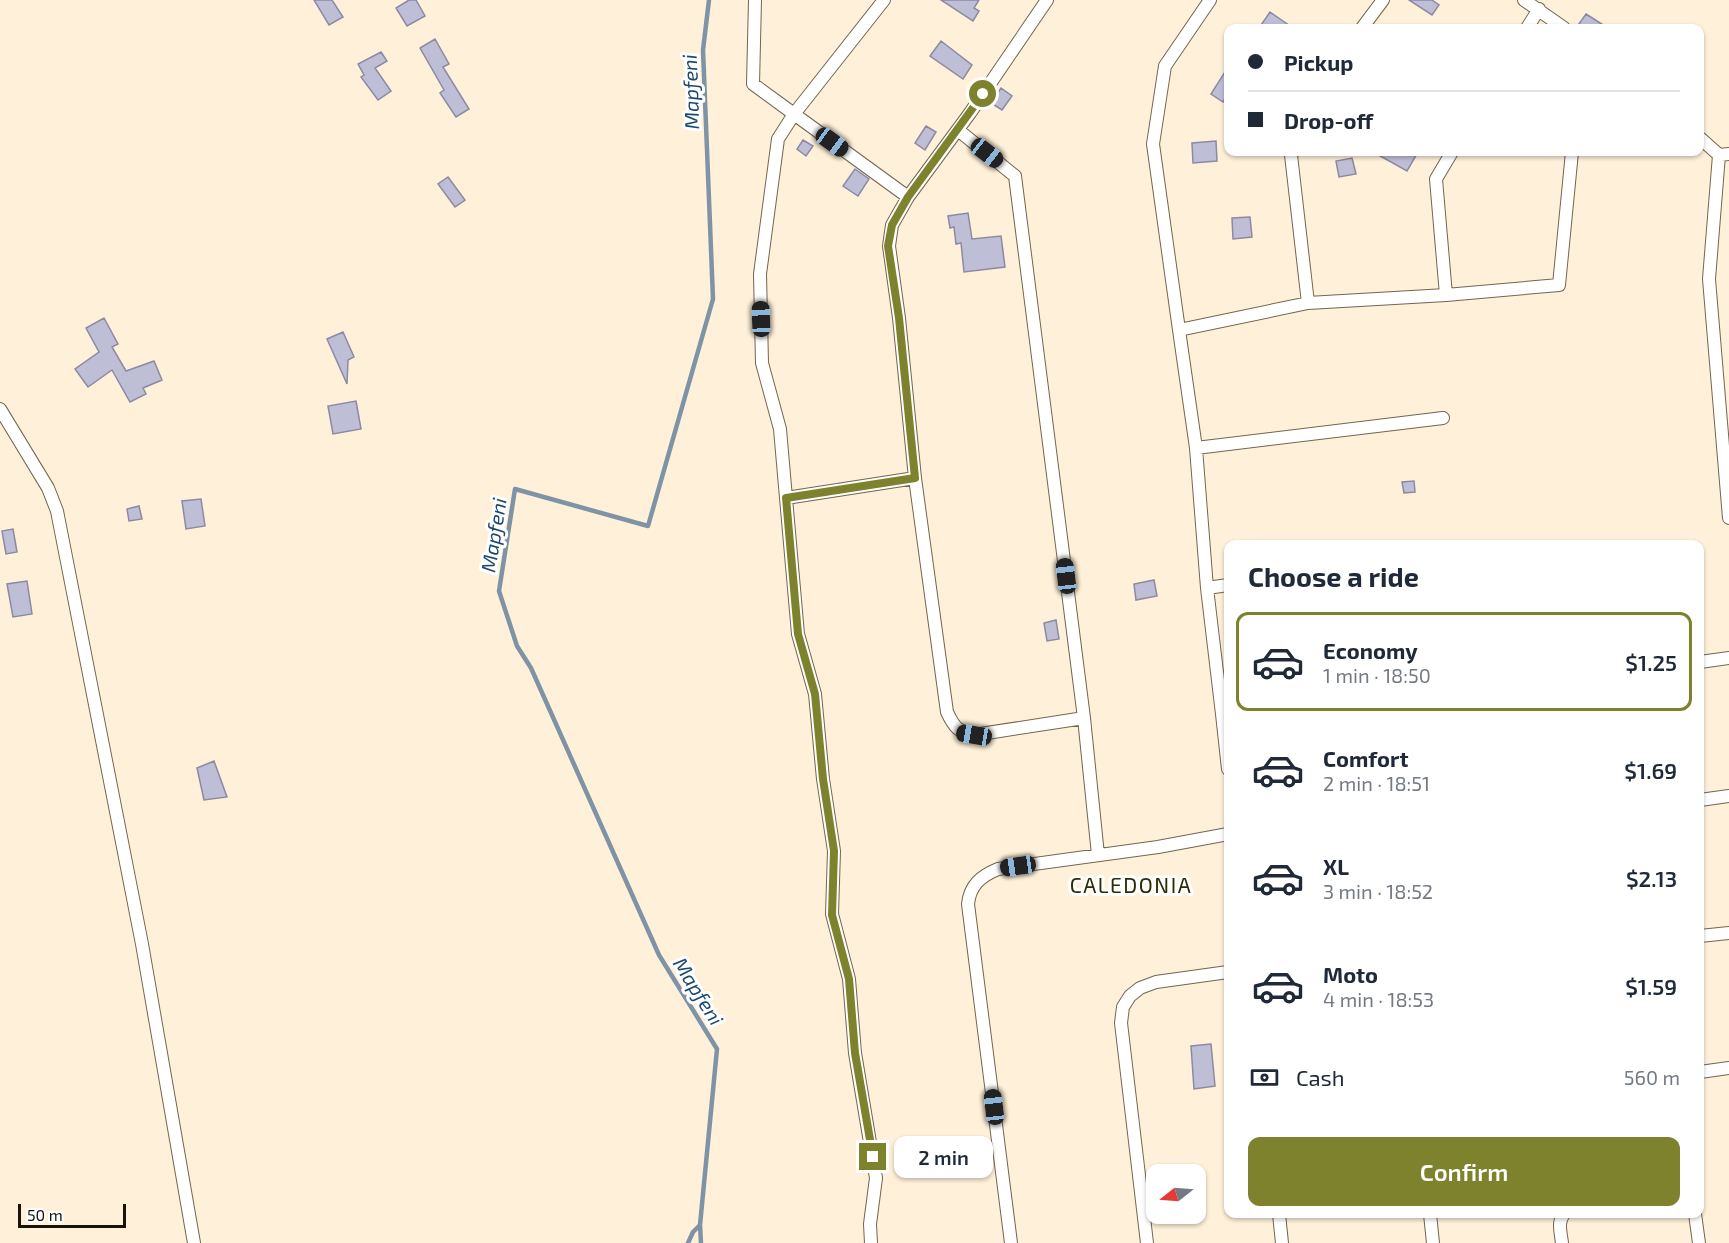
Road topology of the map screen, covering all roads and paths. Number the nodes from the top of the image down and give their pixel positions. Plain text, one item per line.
1 (756, 0) edge
2 (884, 0) edge
3 (1047, 0) edge
4 (1210, 0) edge
5 (1383, 0) edge
6 (1524, 0) edge
7 (1539, 9) junction
8 (1365, 24) edge
9 (1530, 24) edge
10 (1559, 24) edge
11 (794, 114) junction
12 (958, 130) junction
13 (1704, 141) edge
14 (1724, 154) edge
15 (1291, 156) edge
16 (1450, 156) edge
17 (1572, 156) edge
18 (908, 197) junction
19 (1446, 296) junction
20 (1308, 303) junction
21 (1179, 330) junction
22 (0, 409) edge
23 (1443, 418) dead end
24 (1196, 448) junction
25 (915, 478) junction
26 (786, 498) junction
27 (1729, 518) edge
28 (1224, 586) edge
29 (1207, 588) junction
30 (1729, 658) edge
31 (1704, 661) edge
32 (1224, 707) edge
33 (1084, 718) junction
34 (1729, 795) edge
35 (1704, 799) edge
36 (1224, 835) edge
37 (1098, 855) junction
38 (1729, 933) edge
39 (1704, 936) edge
40 (1224, 973) edge
41 (1729, 1068) edge
42 (1704, 1071) edge
43 (1279, 1218) edge
44 (1430, 1218) edge
45 (1561, 1218) edge
46 (1696, 1218) edge
47 (194, 1243) edge
48 (872, 1243) edge
49 (1011, 1243) edge
50 (1147, 1243) edge
51 (1282, 1243) edge
52 (1433, 1243) edge
53 (1562, 1243) edge
54 (1699, 1243) edge

1 - 11 street
2 - 11 street
3 - 12 street
4 - 21 street
5 - 8 street
6 - 7 street
7 - 9 street
7 - 10 street
11 - 18 street
11 - 26 street
12 - 18 street
12 - 33 street
13 - 14 street
14 - 27 street
15 - 20 street
16 - 19 street
17 - 19 street
18 - 25 street
19 - 20 street
20 - 21 street
21 - 24 street
22 - 47 street
23 - 24 street
24 - 29 street
25 - 26 street
25 - 33 street
26 - 48 street
28 - 29 street
29 - 32 street
30 - 31 street
33 - 37 street
34 - 35 street
36 - 37 street
37 - 49 street
38 - 39 street
40 - 50 street
41 - 42 street
43 - 51 street
44 - 52 street
45 - 53 street
46 - 54 street

